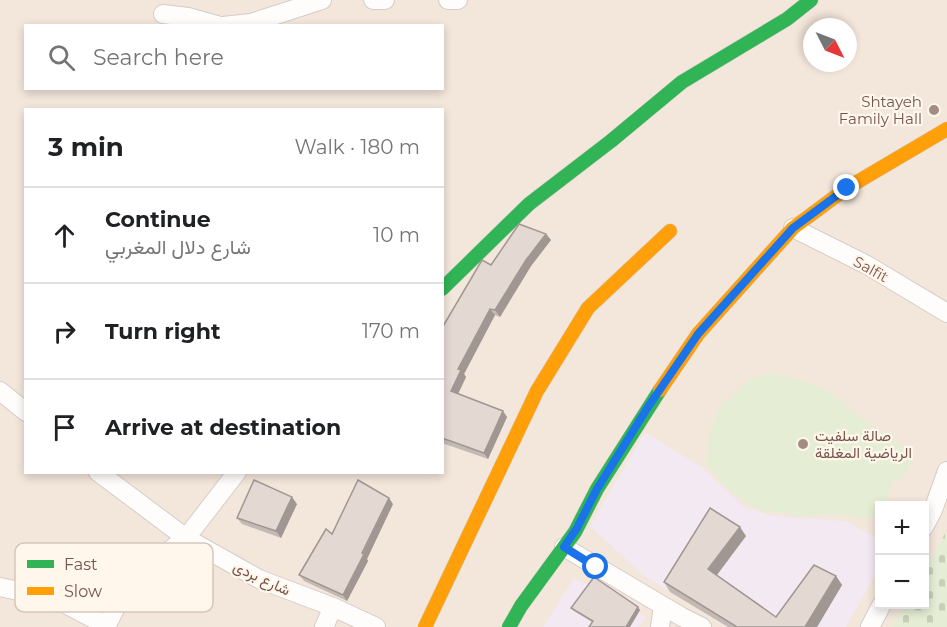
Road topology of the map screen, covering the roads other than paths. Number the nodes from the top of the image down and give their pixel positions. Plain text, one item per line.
1 (322, 0) edge
2 (373, 0) edge
3 (386, 0) edge
4 (448, 0) edge
5 (458, 0) edge
6 (811, 0) edge
7 (163, 14) dead end
8 (214, 24) edge
9 (241, 24) edge
10 (947, 129) edge
11 (793, 228) junction
12 (670, 231) dead end
13 (444, 287) edge
14 (947, 313) edge
15 (0, 391) edge
16 (24, 410) edge
17 (947, 471) edge
18 (101, 474) edge
19 (235, 474) edge
20 (929, 518) edge
21 (186, 538) junction
22 (179, 543) edge
23 (195, 543) edge
24 (564, 547) junction
25 (213, 553) edge
26 (0, 587) edge
27 (15, 590) edge
28 (663, 606) junction
29 (333, 607) junction
30 (879, 609) edge
31 (80, 612) edge
32 (113, 612) edge
33 (676, 622) edge
34 (106, 626) edge
35 (324, 627) edge
36 (376, 627) edge
37 (424, 627) edge
38 (508, 627) edge
39 (660, 627) edge
40 (702, 627) edge
41 (870, 627) edge

1 - 9 street
2 - 3 street
4 - 5 street
6 - 13 street
7 - 8 street
10 - 11 street
11 - 14 street, Salfit
11 - 24 street
12 - 37 street
15 - 16 street
17 - 20 street
18 - 21 street, شارع بردى
19 - 21 street
21 - 22 street
21 - 23 street, شارع بردى
24 - 28 street
24 - 38 street
25 - 29 street, شارع بردى
26 - 27 street
28 - 33 street
28 - 39 street
29 - 35 street
29 - 36 street, شارع بردى
30 - 41 street
31 - 34 street
32 - 34 street
33 - 40 street

